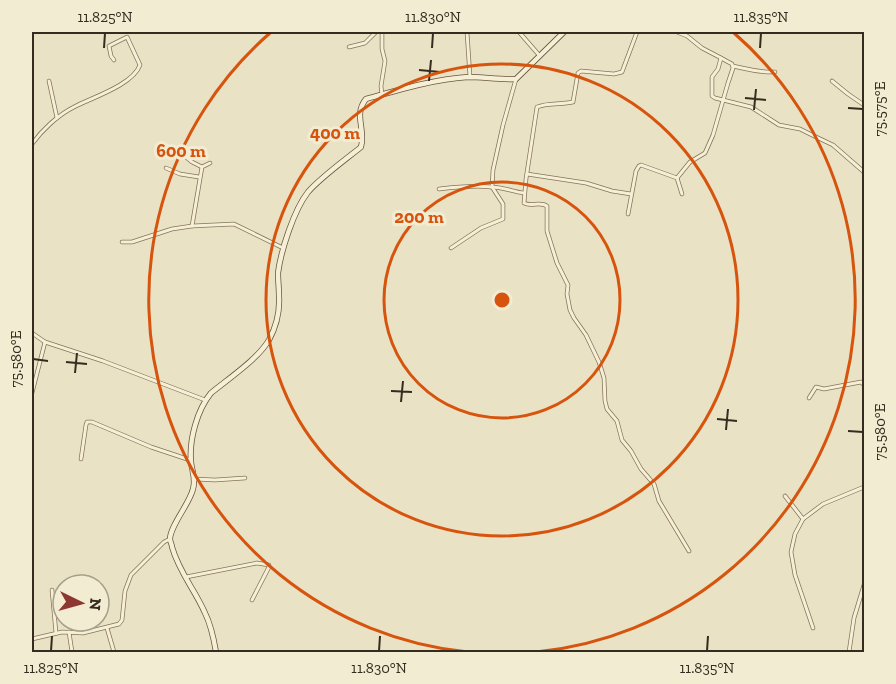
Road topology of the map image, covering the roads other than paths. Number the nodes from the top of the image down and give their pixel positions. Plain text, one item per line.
1 (126, 32) edge
2 (376, 32) edge
3 (382, 32) edge
4 (467, 32) edge
5 (519, 32) edge
6 (564, 32) edge
7 (637, 32) edge
8 (677, 32) edge
9 (127, 37) junction
10 (349, 47) dead end
11 (539, 55) junction
12 (721, 58) junction
13 (114, 60) dead end
14 (733, 66) junction
15 (775, 72) dead end
16 (470, 77) junction
17 (516, 79) junction
18 (49, 81) dead end
19 (832, 81) dead end
20 (382, 95) junction
21 (723, 100) junction
22 (864, 105) edge
23 (57, 118) junction
24 (32, 144) edge
25 (186, 157) dead end
26 (210, 163) dead end
27 (201, 167) junction
28 (166, 168) dead end
29 (864, 172) edge
30 (527, 174) junction
31 (199, 177) junction
32 (677, 178) junction
33 (492, 187) junction
34 (439, 189) dead end
35 (524, 193) junction
36 (631, 194) junction
37 (682, 194) dead end
38 (628, 214) dead end
39 (192, 226) junction
40 (122, 242) dead end
41 (283, 248) junction
42 (451, 248) dead end
43 (32, 333) edge
44 (45, 342) junction
45 (864, 386) edge
46 (32, 393) edge
47 (809, 398) dead end
48 (205, 400) junction
49 (81, 459) dead end
50 (191, 460) junction
51 (245, 478) dead end
52 (195, 479) junction
53 (864, 488) edge
54 (784, 496) dead end
55 (803, 519) junction
56 (170, 539) junction
57 (689, 551) dead end
58 (184, 577) junction
59 (864, 585) edge
60 (252, 600) dead end
61 (111, 626) edge
62 (813, 628) dead end
63 (56, 633) edge
64 (69, 633) edge
65 (108, 633) edge
66 (32, 639) edge
67 (72, 652) edge
68 (114, 652) edge
69 (216, 652) edge
70 (849, 652) edge

1 - 9 street
2 - 10 street
3 - 20 street
4 - 16 street
5 - 11 street
6 - 11 main road
7 - 30 street
8 - 12 street
9 - 13 street
9 - 23 street
11 - 17 main road
12 - 14 street
12 - 21 street
14 - 15 street
14 - 21 street
16 - 17 main road
16 - 20 main road
17 - 33 street
18 - 23 street
19 - 22 street
20 - 41 main road
21 - 29 street
21 - 32 street
23 - 24 street
25 - 27 street
26 - 27 street
27 - 31 street
28 - 31 street
30 - 35 street
30 - 36 street
31 - 39 street
32 - 36 street
32 - 37 street
33 - 34 street
33 - 35 street
33 - 42 street
35 - 57 street
36 - 38 street
39 - 40 street
39 - 41 street
41 - 48 main road
43 - 44 street
44 - 46 street
44 - 48 street
45 - 47 street
48 - 50 main road
49 - 50 street
50 - 52 main road
51 - 52 street
52 - 56 main road
53 - 55 street
54 - 55 street
55 - 62 street
56 - 58 main road
56 - 61 street
58 - 60 street
58 - 69 main road
59 - 70 street
63 - 66 street
64 - 67 street
65 - 68 street

